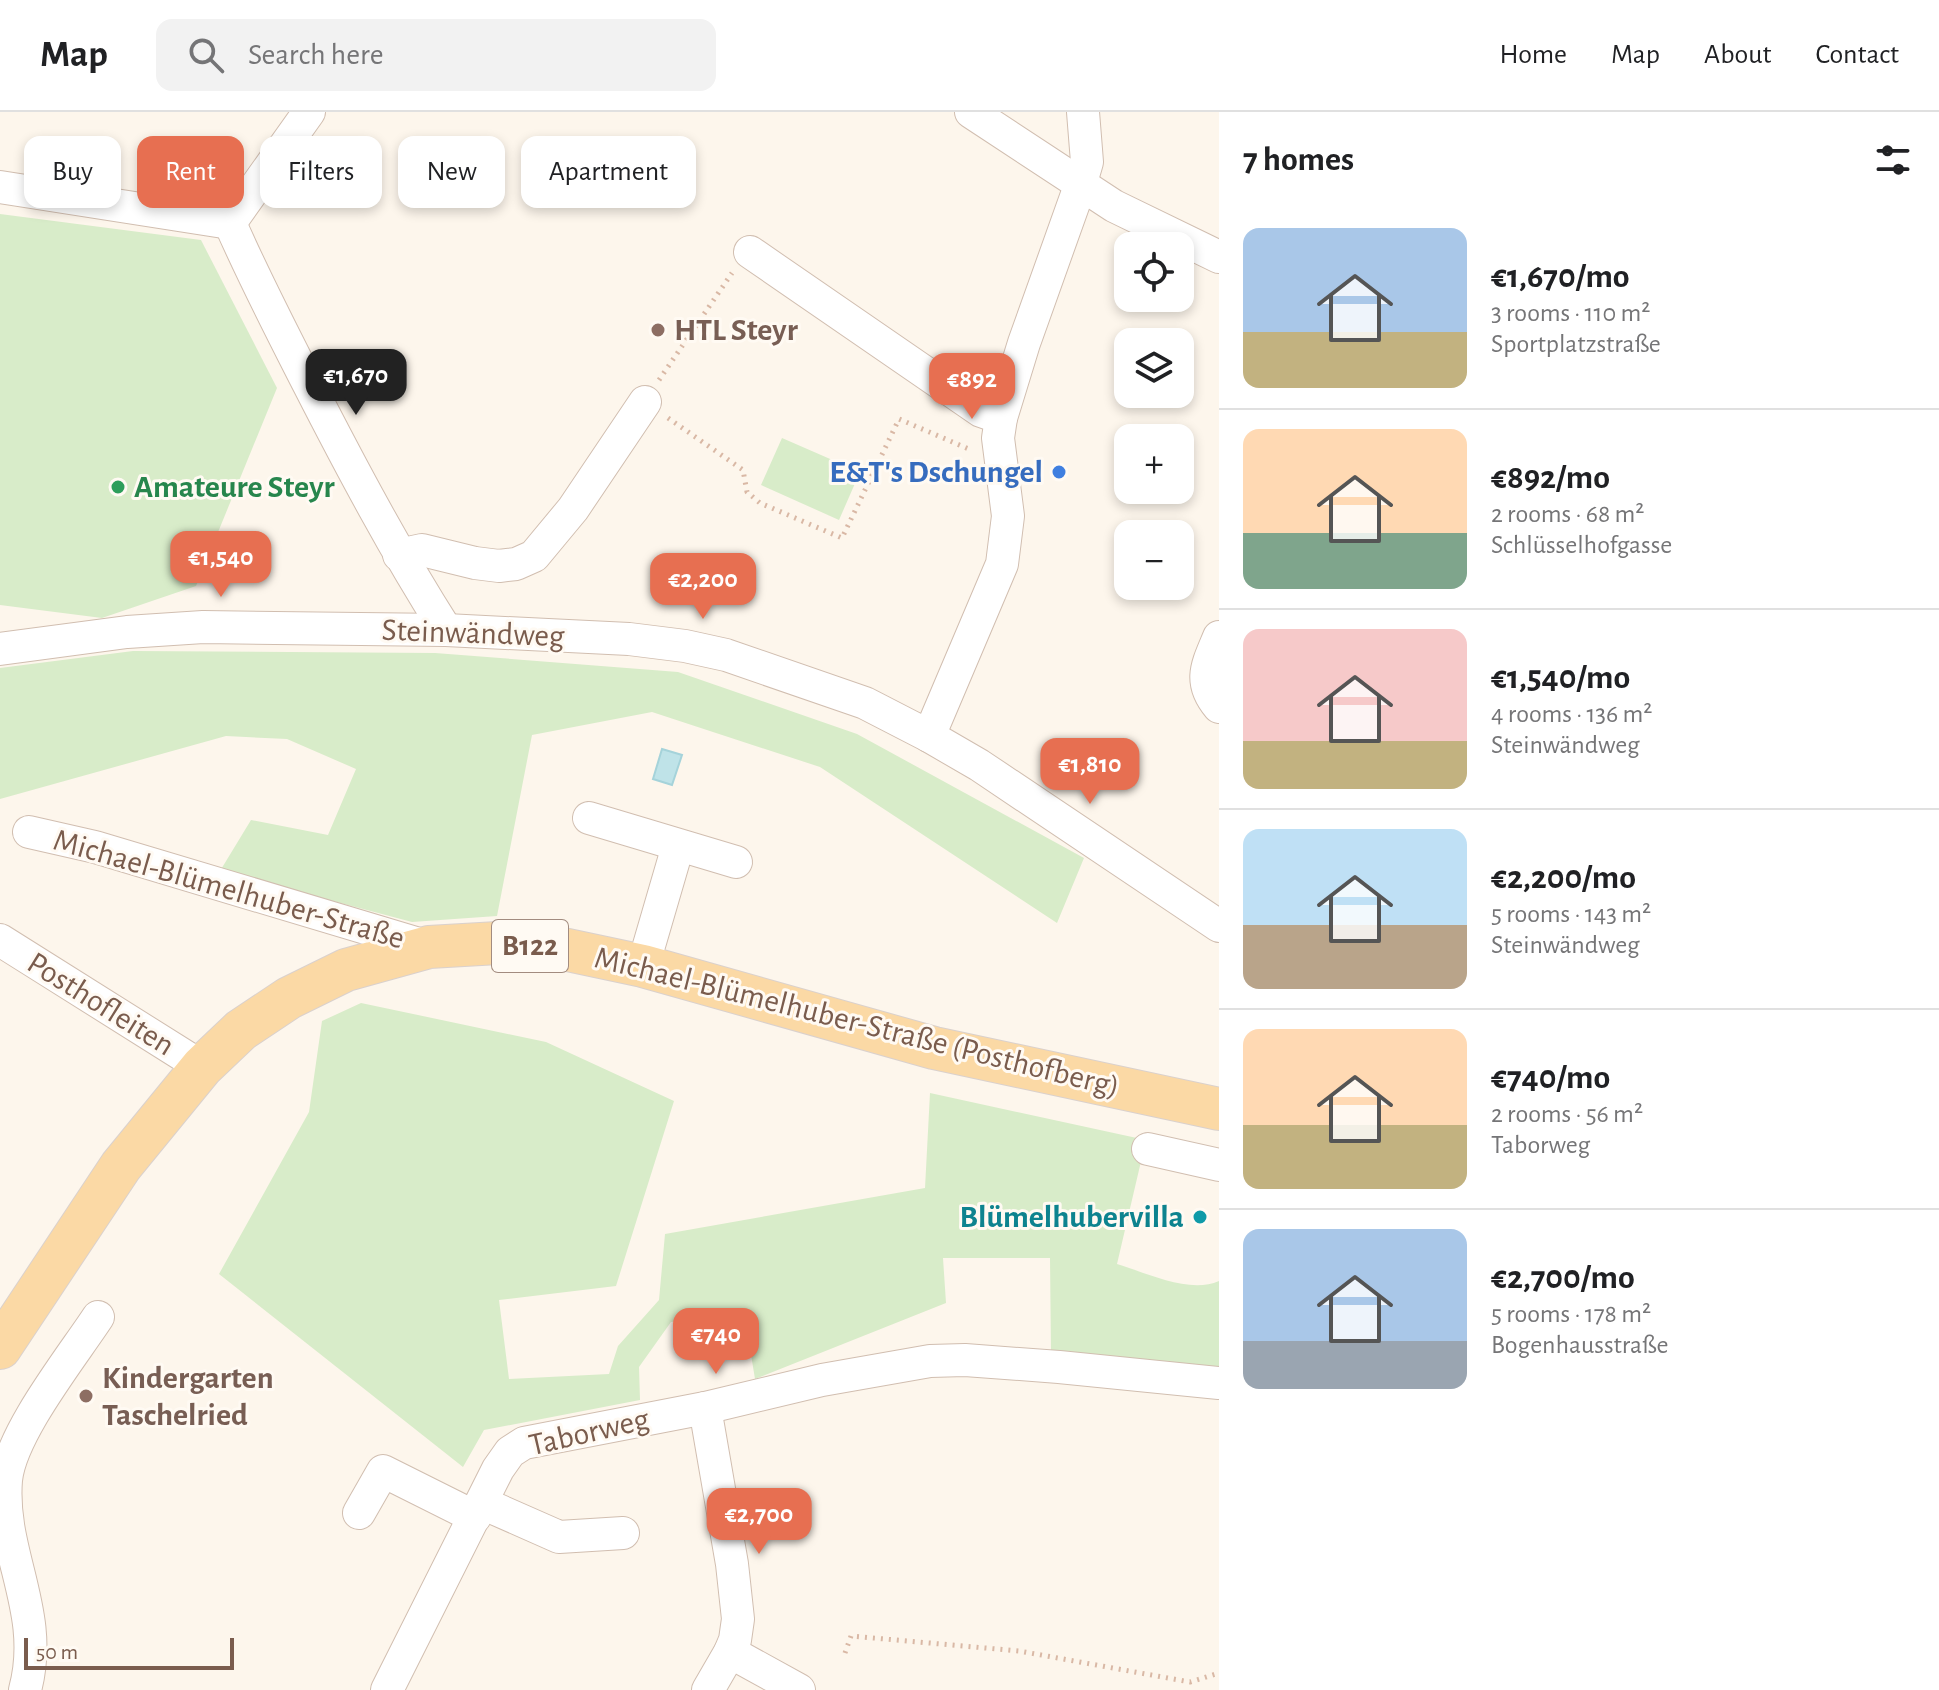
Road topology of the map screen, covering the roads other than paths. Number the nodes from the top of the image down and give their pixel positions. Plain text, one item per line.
1 (309, 112) edge
2 (971, 112) edge
3 (1083, 112) edge
4 (1080, 186) junction
5 (0, 187) edge
6 (230, 223) junction
7 (750, 252) road end
8 (1219, 257) edge
9 (645, 402) road end
10 (1001, 418) junction
11 (399, 555) junction
12 (446, 630) junction
13 (1219, 637) edge
14 (0, 649) edge
15 (1219, 707) edge
16 (929, 736) junction
17 (589, 818) dead end
18 (29, 832) dead end
19 (678, 846) junction
20 (736, 862) dead end
21 (1219, 926) edge
22 (0, 940) edge
23 (429, 947) junction
24 (643, 966) junction
25 (202, 1067) junction
26 (1219, 1109) edge
27 (1148, 1149) dead end
28 (1219, 1165) edge
29 (98, 1317) dead end
30 (0, 1348) edge
31 (1219, 1383) edge
32 (705, 1408) junction
33 (478, 1510) junction
34 (359, 1513) dead end
35 (623, 1533) dead end
36 (730, 1652) junction
37 (25, 1690) edge
38 (387, 1690) edge
39 (708, 1690) edge
40 (799, 1690) edge

1 - 6 street
2 - 4 street
3 - 4 street
4 - 8 street
4 - 10 street
5 - 6 street
6 - 11 street
7 - 10 street
9 - 11 street
10 - 16 street
11 - 12 street
12 - 14 street, Steinwändweg
12 - 16 street, Steinwändweg
13 - 15 street
16 - 21 street, Steinwändweg
17 - 19 street
18 - 23 street, Michael-Blümelhuber-Straße
19 - 20 street
19 - 24 street
22 - 25 street, Posthofleiten
23 - 24 main road, Michael-Blümelhuber-Straße (Posthofberg) / B122
23 - 25 main road, Michael-Blümelhuber-Straße (Posthofberg) / B122
24 - 26 main road, Michael-Blümelhuber-Straße (Posthofberg) / B122
25 - 30 main road, Michael-Blümelhuber-Straße (Posthofberg) / B122
27 - 28 street
29 - 37 street
31 - 32 street, Taborweg
32 - 33 street, Taborweg
32 - 36 street
33 - 34 street
33 - 35 street
33 - 38 street, Taborweg
36 - 39 street
36 - 40 street

